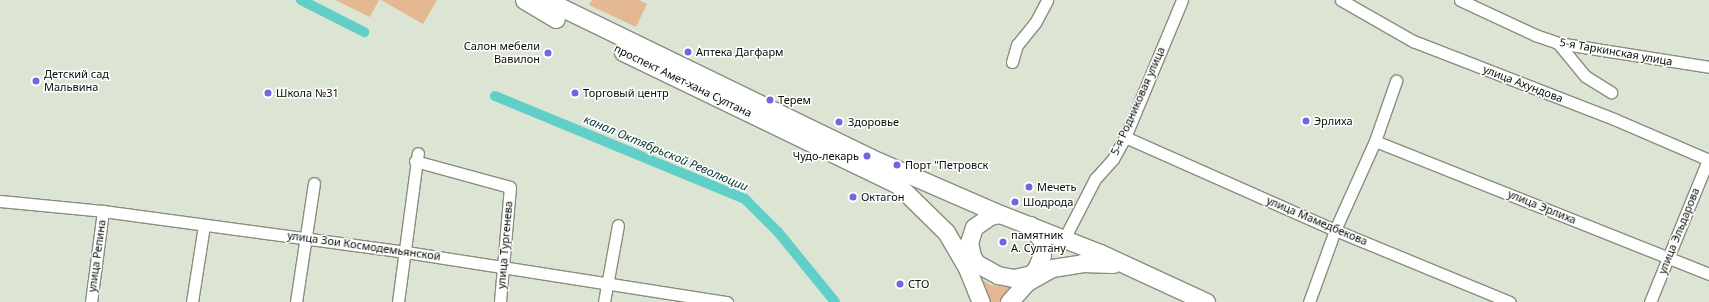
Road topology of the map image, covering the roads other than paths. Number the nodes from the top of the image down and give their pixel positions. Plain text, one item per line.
1 (524, 0) edge
2 (546, 0) edge
3 (1046, 0) edge
4 (1182, 0) edge
5 (1341, 0) edge
6 (1460, 0) edge
7 (1558, 43) junction
8 (1012, 62) dead end
9 (1709, 67) edge
10 (1396, 81) dead end
11 (1611, 92) dead end
12 (1125, 137) junction
13 (1375, 142) junction
14 (846, 153) junction
15 (1708, 160) edge
16 (870, 164) junction
17 (314, 183) dead end
18 (0, 201) edge
19 (103, 211) junction
20 (1000, 214) junction
21 (1030, 224) junction
22 (204, 225) junction
23 (618, 225) dead end
24 (1336, 230) junction
25 (307, 238) junction
26 (1064, 238) junction
27 (406, 252) junction
28 (967, 256) junction
29 (1101, 257) junction
30 (1668, 257) junction
31 (505, 267) junction
32 (1709, 274) edge
33 (1027, 278) junction
34 (607, 284) junction
35 (700, 300) edge
36 (90, 302) edge
37 (192, 302) edge
38 (296, 302) edge
39 (398, 302) edge
40 (500, 302) edge
41 (604, 302) edge
42 (727, 302) edge
43 (981, 302) edge
44 (1009, 302) edge
45 (1202, 302) edge
46 (1206, 302) edge
47 (1309, 302) edge
48 (1510, 302) edge
49 (1650, 302) edge

1 - 14 main road, проспект Амет-хана Султана
2 - 14 main road
3 - 8 street
4 - 12 street, 5-я Родниковая улица
5 - 15 street, улица Ахундова
6 - 7 street, 5-я Таркинская улица
7 - 9 street, 5-я Таркинская улица
7 - 11 street
10 - 13 street
12 - 24 street, улица Мамедбекова
12 - 26 street, 5-я Родниковая улица
13 - 24 street
13 - 30 street, улица Эрлиха
14 - 16 main road
15 - 30 street, улица Эльдарова
16 - 20 main road
16 - 28 main road
17 - 25 street
18 - 19 street, улица Зои Космодемьянской
19 - 22 street, улица Зои Космодемьянской
19 - 36 street, улица Репина
20 - 21 main road
20 - 28 main road
21 - 26 main road
21 - 33 main road
22 - 25 street, улица Зои Космодемьянской
22 - 37 street
23 - 34 street
24 - 47 street
24 - 48 street, улица Мамедбекова
25 - 27 street, улица Зои Космодемьянской
25 - 38 street
26 - 29 main road
27 - 31 street, улица Зои Космодемьянской
27 - 31 street, улица Тургенева
27 - 39 street
28 - 33 main road
28 - 43 main road
29 - 33 main road
29 - 45 main road
29 - 46 main road
30 - 32 street, улица Эрлиха
30 - 49 street, улица Эльдарова
31 - 34 street, улица Зои Космодемьянской
31 - 40 street, улица Тургенева
33 - 44 main road
34 - 35 street, улица Зои Космодемьянской
34 - 41 street
35 - 42 street, улица Зои Космодемьянской

